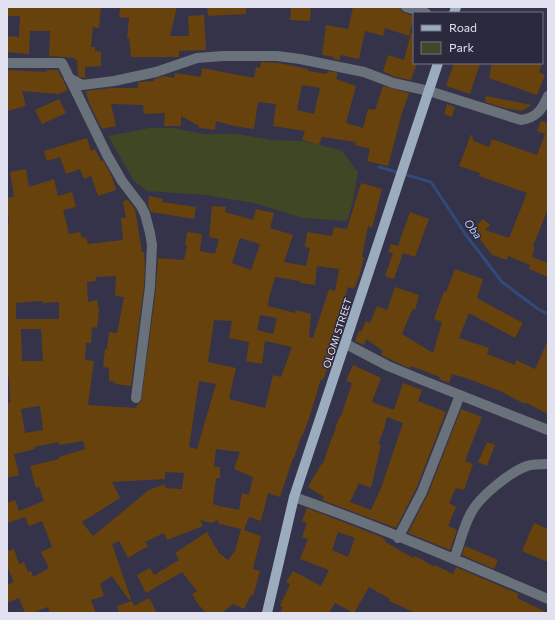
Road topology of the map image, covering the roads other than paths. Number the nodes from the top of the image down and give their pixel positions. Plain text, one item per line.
1 (406, 7) edge
2 (423, 12) edge
3 (7, 63) edge
4 (438, 64) edge
5 (69, 78) junction
6 (429, 91) junction
7 (548, 96) edge
8 (346, 344) junction
9 (460, 395) junction
10 (136, 398) dead end
11 (548, 430) edge
12 (548, 464) edge
13 (294, 497) junction
14 (398, 538) junction
15 (454, 559) junction
16 (548, 599) edge
17 (267, 613) edge

1 - 2 street
3 - 5 street
4 - 6 main road, OLOMI STREET
5 - 6 street
5 - 10 street
6 - 7 street
6 - 8 main road, OLOMI STREET
8 - 9 street
8 - 13 main road, OLOMI STREET
9 - 11 street
9 - 14 street
12 - 15 street
13 - 14 street
13 - 17 main road, OLOMI STREET
14 - 15 street
15 - 16 street

